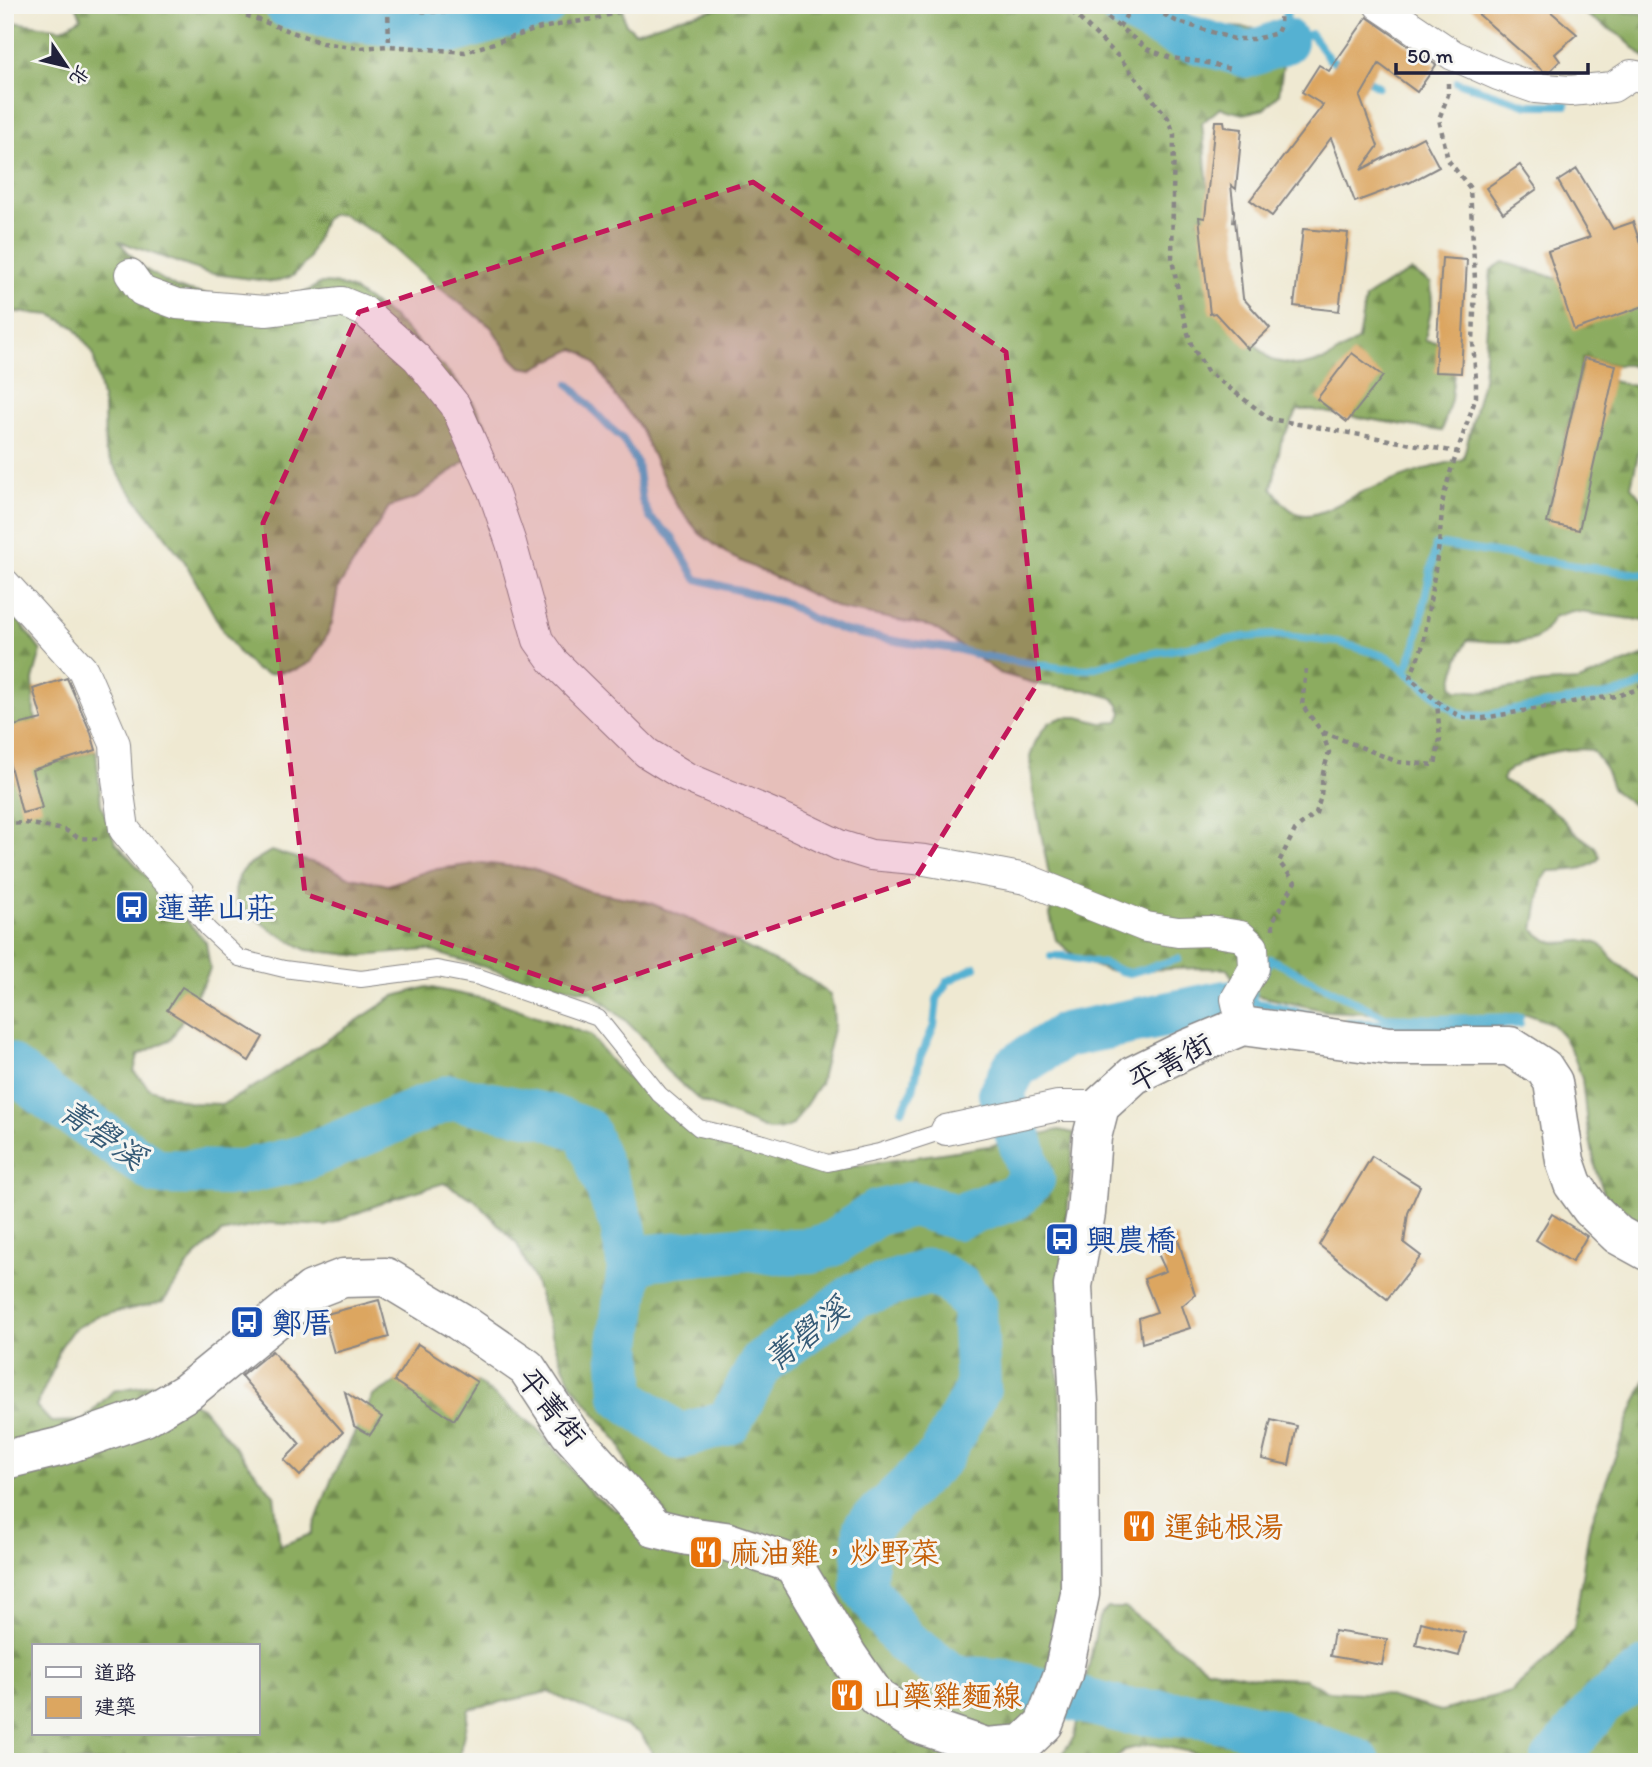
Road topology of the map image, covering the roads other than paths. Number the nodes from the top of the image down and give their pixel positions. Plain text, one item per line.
1 (1379, 5) edge
2 (1647, 78) edge
3 (130, 274) dead end
4 (5, 584) edge
5 (178, 893) joint
6 (1242, 1027) junction
7 (1100, 1106) junction
8 (946, 1130) joint
9 (1647, 1251) edge
10 (5, 1460) edge

1 - 2 street
3 - 6 street
4 - 5 street
5 - 8 lane
6 - 7 street, 平菁街
6 - 9 street, 平菁街
7 - 8 street
7 - 10 street, 平菁街

